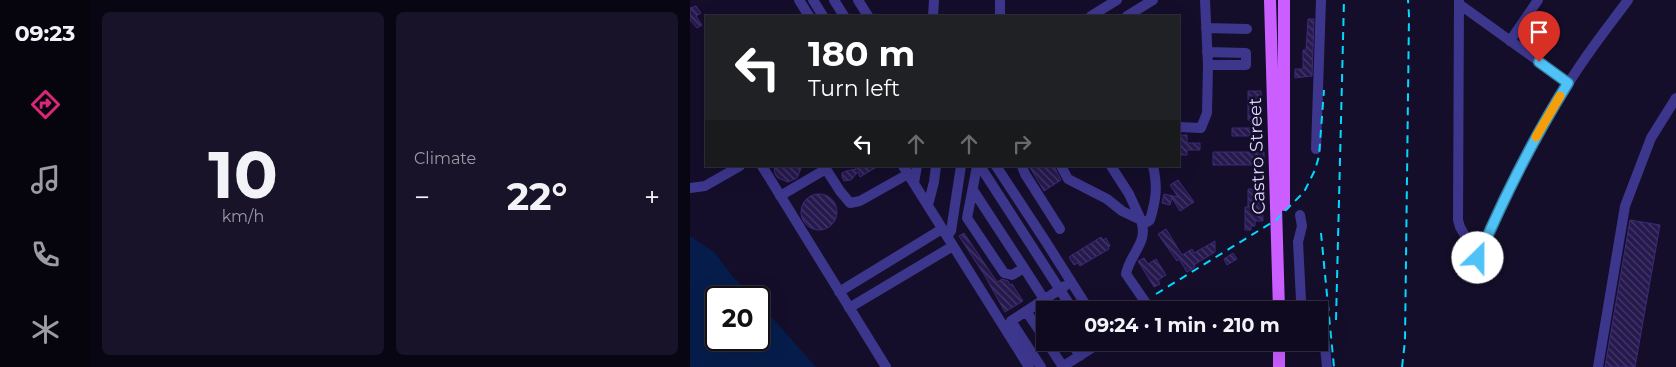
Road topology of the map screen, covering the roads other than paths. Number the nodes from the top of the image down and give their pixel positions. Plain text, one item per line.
1 (799, 0) edge
2 (814, 0) edge
3 (834, 0) edge
4 (858, 0) edge
5 (934, 0) edge
6 (1000, 0) edge
7 (1117, 0) edge
8 (1152, 0) edge
9 (1204, 0) edge
10 (1270, 0) edge
11 (1284, 0) edge
12 (1321, 0) edge
13 (1538, 0) edge
14 (1628, 0) edge
15 (1459, 2) edge
16 (808, 15) edge
17 (822, 15) edge
18 (843, 15) edge
19 (867, 15) edge
20 (933, 15) edge
21 (1000, 15) edge
22 (1093, 15) edge
23 (1129, 15) edge
24 (1206, 28) junction
25 (1247, 29) dead end
26 (1510, 41) junction
27 (1207, 52) junction
28 (1208, 65) junction
29 (1568, 83) junction
30 (1676, 98) edge
31 (1180, 127) edge
32 (1316, 149) dead end
33 (738, 167) edge
34 (763, 167) edge
35 (917, 167) edge
36 (936, 167) edge
37 (961, 167) edge
38 (979, 167) edge
39 (980, 167) edge
40 (997, 167) edge
41 (1022, 167) edge
42 (1062, 167) edge
43 (1112, 167) edge
44 (1153, 167) edge
45 (825, 168) edge
46 (905, 170) edge
47 (914, 183) junction
48 (690, 188) edge
49 (973, 190) junction
50 (780, 196) junction
51 (928, 206) junction
52 (1300, 215) dead end
53 (1141, 220) junction
54 (1060, 229) dead end
55 (944, 232) junction
56 (953, 246) junction
57 (1024, 268) junction
58 (1072, 282) junction
59 (1060, 290) junction
60 (840, 292) junction
61 (1044, 300) junction
62 (1067, 301) edge
63 (1084, 301) edge
64 (1145, 301) edge
65 (1279, 301) edge
66 (1285, 301) edge
67 (1301, 301) edge
68 (850, 308) junction
69 (1026, 311) junction
70 (1036, 326) edge
71 (1053, 351) edge
72 (1077, 351) edge
73 (1087, 351) edge
74 (1280, 351) edge
75 (1286, 351) edge
76 (1325, 351) edge
77 (1080, 356) junction
78 (886, 367) edge
79 (1029, 367) edge
80 (1040, 367) edge
81 (1063, 367) edge
82 (1279, 367) edge
83 (1286, 367) edge
84 (1327, 367) edge
85 (1598, 367) edge

1 - 16 street
2 - 17 street
3 - 18 street
4 - 19 street
5 - 20 street
6 - 21 street
7 - 22 street
8 - 23 street
9 - 24 street
10 - 65 main road, Castro Street
11 - 66 main road, Castro Street
12 - 32 street
13 - 26 street
14 - 29 street
15 - 26 street
15 - 29 street
24 - 25 street
24 - 27 street
26 - 29 street
27 - 28 street
27 - 28 street
28 - 31 street
30 - 85 street
33 - 48 street
34 - 50 street
35 - 47 street
36 - 51 street
37 - 55 street
38 - 49 street
39 - 59 street
40 - 58 street
41 - 54 street
42 - 53 street
43 - 53 street
44 - 53 street
45 - 46 street
45 - 50 street
46 - 47 street
47 - 51 street
49 - 57 street
49 - 57 street
50 - 60 street
51 - 55 street
52 - 67 street
53 - 64 street
55 - 56 street
55 - 60 street
56 - 68 street
56 - 79 street
57 - 61 street
58 - 59 street
58 - 63 street
59 - 61 street
59 - 62 street
60 - 68 street
61 - 69 street
68 - 78 street
69 - 70 street
69 - 80 street
71 - 81 street
72 - 77 street
73 - 77 street
74 - 82 main road
75 - 83 main road
76 - 84 street
77 - 81 street

